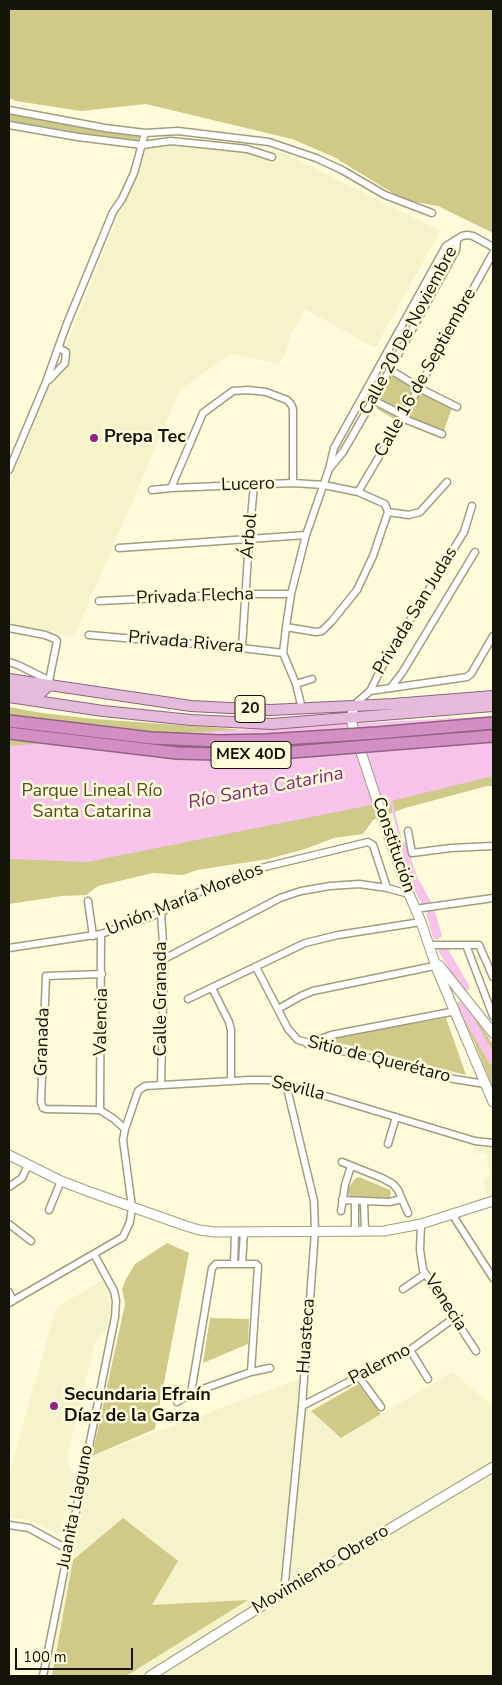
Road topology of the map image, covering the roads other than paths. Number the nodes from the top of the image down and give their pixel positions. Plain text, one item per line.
1 (9, 110) edge
2 (9, 125) edge
3 (144, 133) junction
4 (248, 138) junction
5 (142, 145) junction
6 (247, 149) junction
7 (272, 157) dead end
8 (432, 213) dead end
9 (457, 239) junction
10 (493, 247) edge
11 (493, 252) edge
12 (59, 347) junction
13 (389, 369) junction
14 (46, 382) junction
15 (419, 387) junction
16 (373, 400) junction
17 (457, 407) dead end
18 (403, 417) junction
19 (442, 434) dead end
20 (329, 469) junction
21 (9, 470) edge
22 (447, 482) dead end
23 (292, 483) junction
24 (254, 485) junction
25 (324, 485) junction
26 (171, 488) junction
27 (152, 490) dead end
28 (358, 492) junction
29 (472, 506) dead end
30 (388, 512) junction
31 (306, 535) junction
32 (249, 540) junction
33 (119, 548) dead end
34 (475, 552) dead end
35 (245, 594) junction
36 (291, 594) junction
37 (99, 601) dead end
38 (286, 627) junction
39 (9, 628) edge
40 (89, 635) dead end
41 (493, 636) edge
42 (242, 648) junction
43 (283, 653) junction
44 (9, 662) edge
45 (312, 679) dead end
46 (9, 680) edge
47 (49, 684) junction
48 (296, 684) junction
49 (391, 687) junction
50 (9, 688) edge
51 (370, 691) junction
52 (493, 696) edge
53 (9, 697) edge
54 (354, 705) junction
55 (493, 706) edge
56 (302, 709) junction
57 (9, 721) edge
58 (352, 723) junction
59 (493, 723) edge
60 (9, 733) edge
61 (493, 736) edge
62 (408, 831) dead end
63 (493, 846) edge
64 (387, 888) junction
65 (409, 894) junction
66 (493, 898) edge
67 (88, 901) dead end
68 (416, 909) junction
69 (161, 913) junction
70 (421, 922) junction
71 (102, 934) junction
72 (93, 936) junction
73 (429, 945) junction
74 (466, 945) junction
75 (9, 948) edge
76 (164, 959) junction
77 (437, 964) junction
78 (256, 967) junction
79 (102, 974) junction
80 (493, 977) edge
81 (212, 988) junction
82 (188, 999) dead end
83 (466, 999) junction
84 (454, 1007) junction
85 (278, 1009) junction
86 (493, 1016) edge
87 (492, 1028) edge
88 (307, 1044) junction
89 (231, 1081) junction
90 (161, 1084) junction
91 (286, 1084) junction
92 (485, 1084) junction
93 (493, 1102) edge
94 (100, 1110) junction
95 (396, 1117) junction
96 (125, 1129) junction
97 (493, 1143) edge
98 (388, 1144) dead end
99 (9, 1155) edge
100 (342, 1162) dead end
101 (28, 1165) junction
102 (351, 1166) junction
103 (61, 1181) junction
104 (9, 1188) edge
105 (402, 1199) junction
106 (342, 1200) junction
107 (493, 1201) edge
108 (354, 1202) junction
109 (364, 1202) junction
110 (132, 1206) junction
111 (49, 1210) dead end
112 (341, 1211) dead end
113 (408, 1213) dead end
114 (452, 1214) junction
115 (9, 1224) edge
116 (421, 1224) junction
117 (365, 1231) junction
118 (315, 1232) junction
119 (355, 1232) junction
120 (240, 1233) junction
121 (31, 1241) dead end
122 (94, 1254) junction
123 (234, 1264) junction
124 (242, 1264) junction
125 (425, 1274) junction
126 (493, 1278) edge
127 (402, 1290) dead end
128 (9, 1292) edge
129 (11, 1302) edge
130 (454, 1318) junction
131 (410, 1350) junction
132 (476, 1351) dead end
133 (270, 1368) dead end
134 (251, 1372) junction
135 (359, 1377) junction
136 (428, 1379) dead end
137 (191, 1393) junction
138 (177, 1402) dead end
139 (302, 1406) junction
140 (381, 1407) dead end
141 (493, 1467) edge
142 (9, 1525) edge
143 (68, 1549) junction
144 (284, 1592) junction
145 (42, 1676) edge
146 (150, 1676) edge

1 - 3 street
2 - 5 street
3 - 4 street
3 - 5 street
4 - 6 street
4 - 8 street
5 - 6 street
5 - 12 street
6 - 7 street
9 - 10 street
9 - 13 street, Calle 20 De Noviembre
9 - 20 street, Calle 20 De Noviembre
11 - 15 street, Calle 16 de Septiembre
12 - 14 street
12 - 14 street
13 - 15 street
13 - 16 street, Calle 20 De Noviembre
14 - 21 street
15 - 17 street
15 - 18 street, Calle 16 de Septiembre
16 - 18 street
16 - 20 street, Calle 20 De Noviembre
18 - 19 street
18 - 28 street, Calle 16 de Septiembre
20 - 25 street
22 - 30 street
23 - 24 street, Lucero
23 - 25 street, Lucero
23 - 26 street
24 - 26 street, Lucero
24 - 32 street, Árbol
25 - 28 street, Lucero
25 - 31 street
26 - 27 street, Lucero
28 - 30 street, Lucero
29 - 51 street, Privada San Judas
30 - 38 street
31 - 32 street
31 - 36 street
32 - 33 street
32 - 35 street, Árbol
34 - 49 street
35 - 36 street, Privada Flecha
35 - 37 street, Privada Flecha
35 - 42 street, Árbol
36 - 38 street
38 - 43 street
39 - 47 street
40 - 42 street, Privada Rivera
41 - 49 street
42 - 43 street, Privada Rivera
43 - 48 street
44 - 47 street
45 - 48 street
46 - 47 main road, 20
47 - 50 main road
47 - 56 main road, 20
48 - 56 street
49 - 51 street
51 - 54 street
52 - 54 main road, 20
53 - 58 main road, 20
54 - 56 main road, 20
54 - 58 street
55 - 58 main road, 20
57 - 59 highway, MEX 40D, bridge
58 - 65 street, Constitución, bridge
60 - 61 highway, MEX 40D, bridge
62 - 63 street
64 - 65 street
64 - 69 street, Unión María Morelos
64 - 76 street
65 - 68 street, Constitución
66 - 68 street
67 - 72 street
68 - 70 street, Constitución
69 - 71 street, Unión María Morelos
69 - 76 street, Calle Granada
70 - 73 street, Constitución
70 - 78 street
71 - 72 street, Unión María Morelos
71 - 79 street, Valencia
72 - 75 street, Unión María Morelos
73 - 74 street
73 - 77 street, Constitución
74 - 80 street
74 - 86 street
76 - 90 street, Calle Granada
77 - 83 street, Constitución
77 - 84 street, Constitución
77 - 85 street
78 - 81 street
78 - 85 street, Sitio de Querétaro
79 - 94 street, Valencia
79 - 94 street, Granada
81 - 82 street
81 - 89 street
83 - 84 street
83 - 87 street, Constitución
84 - 88 street
84 - 92 street, Constitución
85 - 88 street, Sitio de Querétaro
88 - 92 street, Sitio de Querétaro
89 - 90 street, Sevilla
89 - 91 street, Sevilla
90 - 96 street, Sevilla
91 - 95 street, Sevilla
91 - 118 street, Huasteca
92 - 93 street, Constitución
94 - 96 street
95 - 97 street, Sevilla
95 - 98 street
96 - 110 street
99 - 101 street
100 - 102 street
101 - 103 street
101 - 104 street
102 - 105 street
102 - 106 street
103 - 110 street
103 - 111 street
105 - 109 street
105 - 113 street
106 - 108 street
106 - 112 street
107 - 114 street
108 - 109 street
108 - 119 street
109 - 117 street
110 - 120 street
110 - 122 street
114 - 116 street
114 - 126 street
115 - 121 street
116 - 117 street
116 - 125 street, Venecia
117 - 119 street
118 - 119 street
118 - 120 street
118 - 139 street, Huasteca
120 - 123 street
120 - 124 street
122 - 129 street
122 - 143 street, Juanita Llaguno
123 - 124 street
123 - 137 street
124 - 134 street
125 - 127 street
125 - 130 street, Venecia
128 - 129 street
130 - 131 street, Palermo
130 - 132 street, Venecia
131 - 135 street, Palermo
131 - 136 street
133 - 134 street
134 - 137 street
135 - 139 street, Palermo
135 - 140 street
137 - 138 street
139 - 144 street, Huasteca
141 - 144 street, Movimiento Obrero
142 - 143 street
143 - 145 street, Juanita Llaguno
144 - 146 street, Movimiento Obrero

